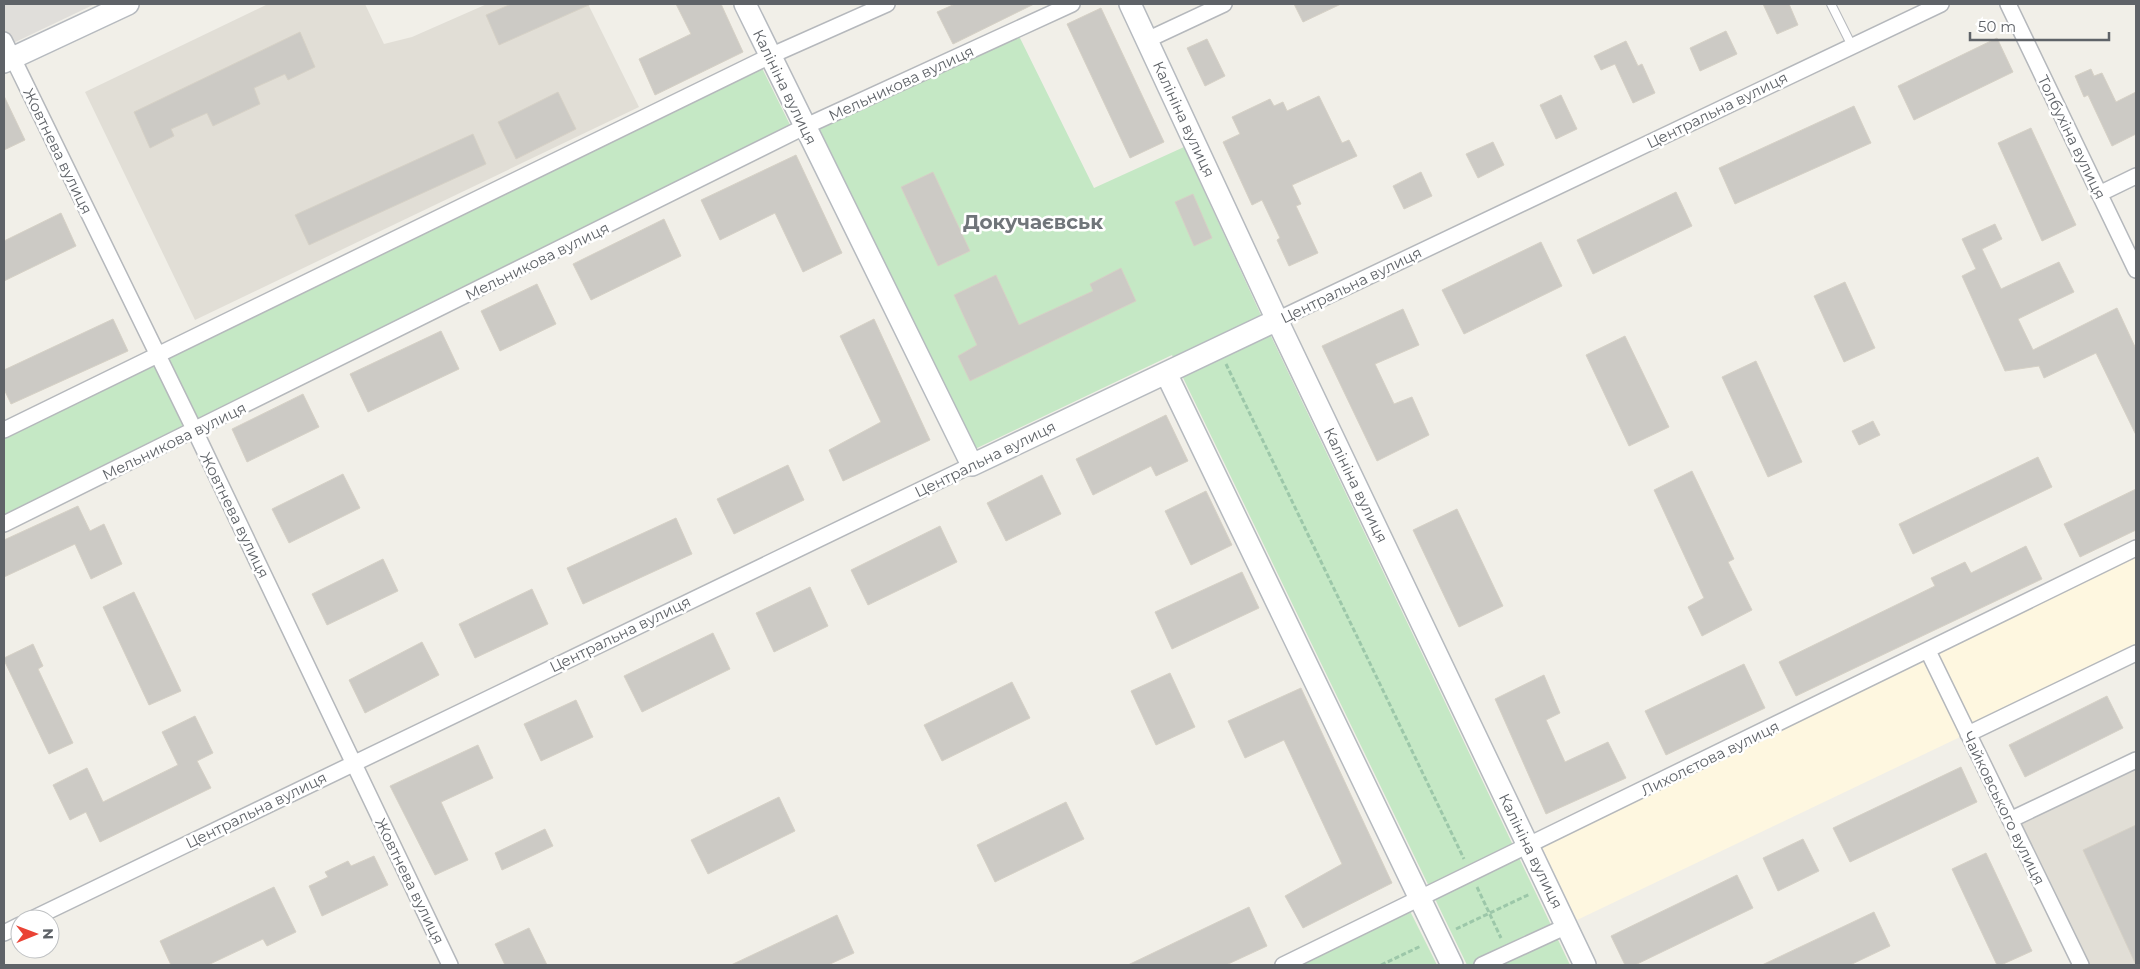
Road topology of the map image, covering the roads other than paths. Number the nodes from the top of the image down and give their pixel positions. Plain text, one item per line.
1 (128, 4) edge
2 (745, 4) edge
3 (887, 4) edge
4 (1072, 4) edge
5 (1130, 4) edge
6 (1224, 4) edge
7 (1831, 4) edge
8 (1941, 4) edge
9 (2008, 4) edge
10 (1147, 40) junction
11 (1852, 46) junction
12 (7, 54) edge
13 (770, 56) junction
14 (804, 127) junction
15 (2136, 176) edge
16 (2099, 194) junction
17 (2136, 270) edge
18 (1277, 320) junction
19 (157, 355) junction
20 (1166, 372) junction
21 (4, 430) edge
22 (195, 431) junction
23 (972, 465) junction
24 (4, 524) edge
25 (2136, 548) edge
26 (1928, 651) junction
27 (2136, 653) edge
28 (1968, 734) junction
29 (2136, 760) edge
30 (353, 763) junction
31 (2010, 820) junction
32 (1529, 846) junction
33 (1420, 898) junction
34 (53, 909) edge
35 (1567, 926) junction
36 (450, 965) edge
37 (1283, 965) edge
38 (1452, 965) edge
39 (1482, 965) edge
40 (1585, 965) edge
41 (2081, 965) edge

1 - 12 main road
2 - 13 main road, Калініна вулиця
3 - 13 street
4 - 14 street, Мельникова вулиця
5 - 10 main road, Калініна вулиця
6 - 10 street
7 - 11 lane
8 - 11 street, Центральна вулиця
9 - 16 street, Толбухіна вулиця
10 - 18 main road, Калініна вулиця
11 - 18 street, Центральна вулиця
12 - 19 street, Жовтнева вулиця
13 - 14 main road, Калініна вулиця
13 - 19 street
14 - 22 street, Мельникова вулиця
14 - 23 main road, Калініна вулиця
15 - 16 street
16 - 17 street, Толбухіна вулиця
18 - 20 main road, Центральна вулиця
18 - 32 main road, Калініна вулиця
19 - 21 street
19 - 22 street, Жовтнева вулиця
20 - 23 main road, Центральна вулиця
20 - 33 main road
22 - 24 street, Мельникова вулиця
22 - 30 street, Жовтнева вулиця
23 - 30 street, Центральна вулиця
25 - 26 street, Лихолєтова вулиця
26 - 28 street, Чайковського вулиця
26 - 32 street, Лихолєтова вулиця
27 - 28 street
28 - 31 street, Чайковського вулиця
29 - 31 street
30 - 34 street, Центральна вулиця
30 - 36 street, Жовтнева вулиця
31 - 41 street, Чайковського вулиця
32 - 33 street, Лихолєтова вулиця
32 - 35 main road, Калініна вулиця
33 - 37 street, Лихолєтова вулиця
33 - 38 main road
35 - 39 street
35 - 40 main road, Калініна вулиця

